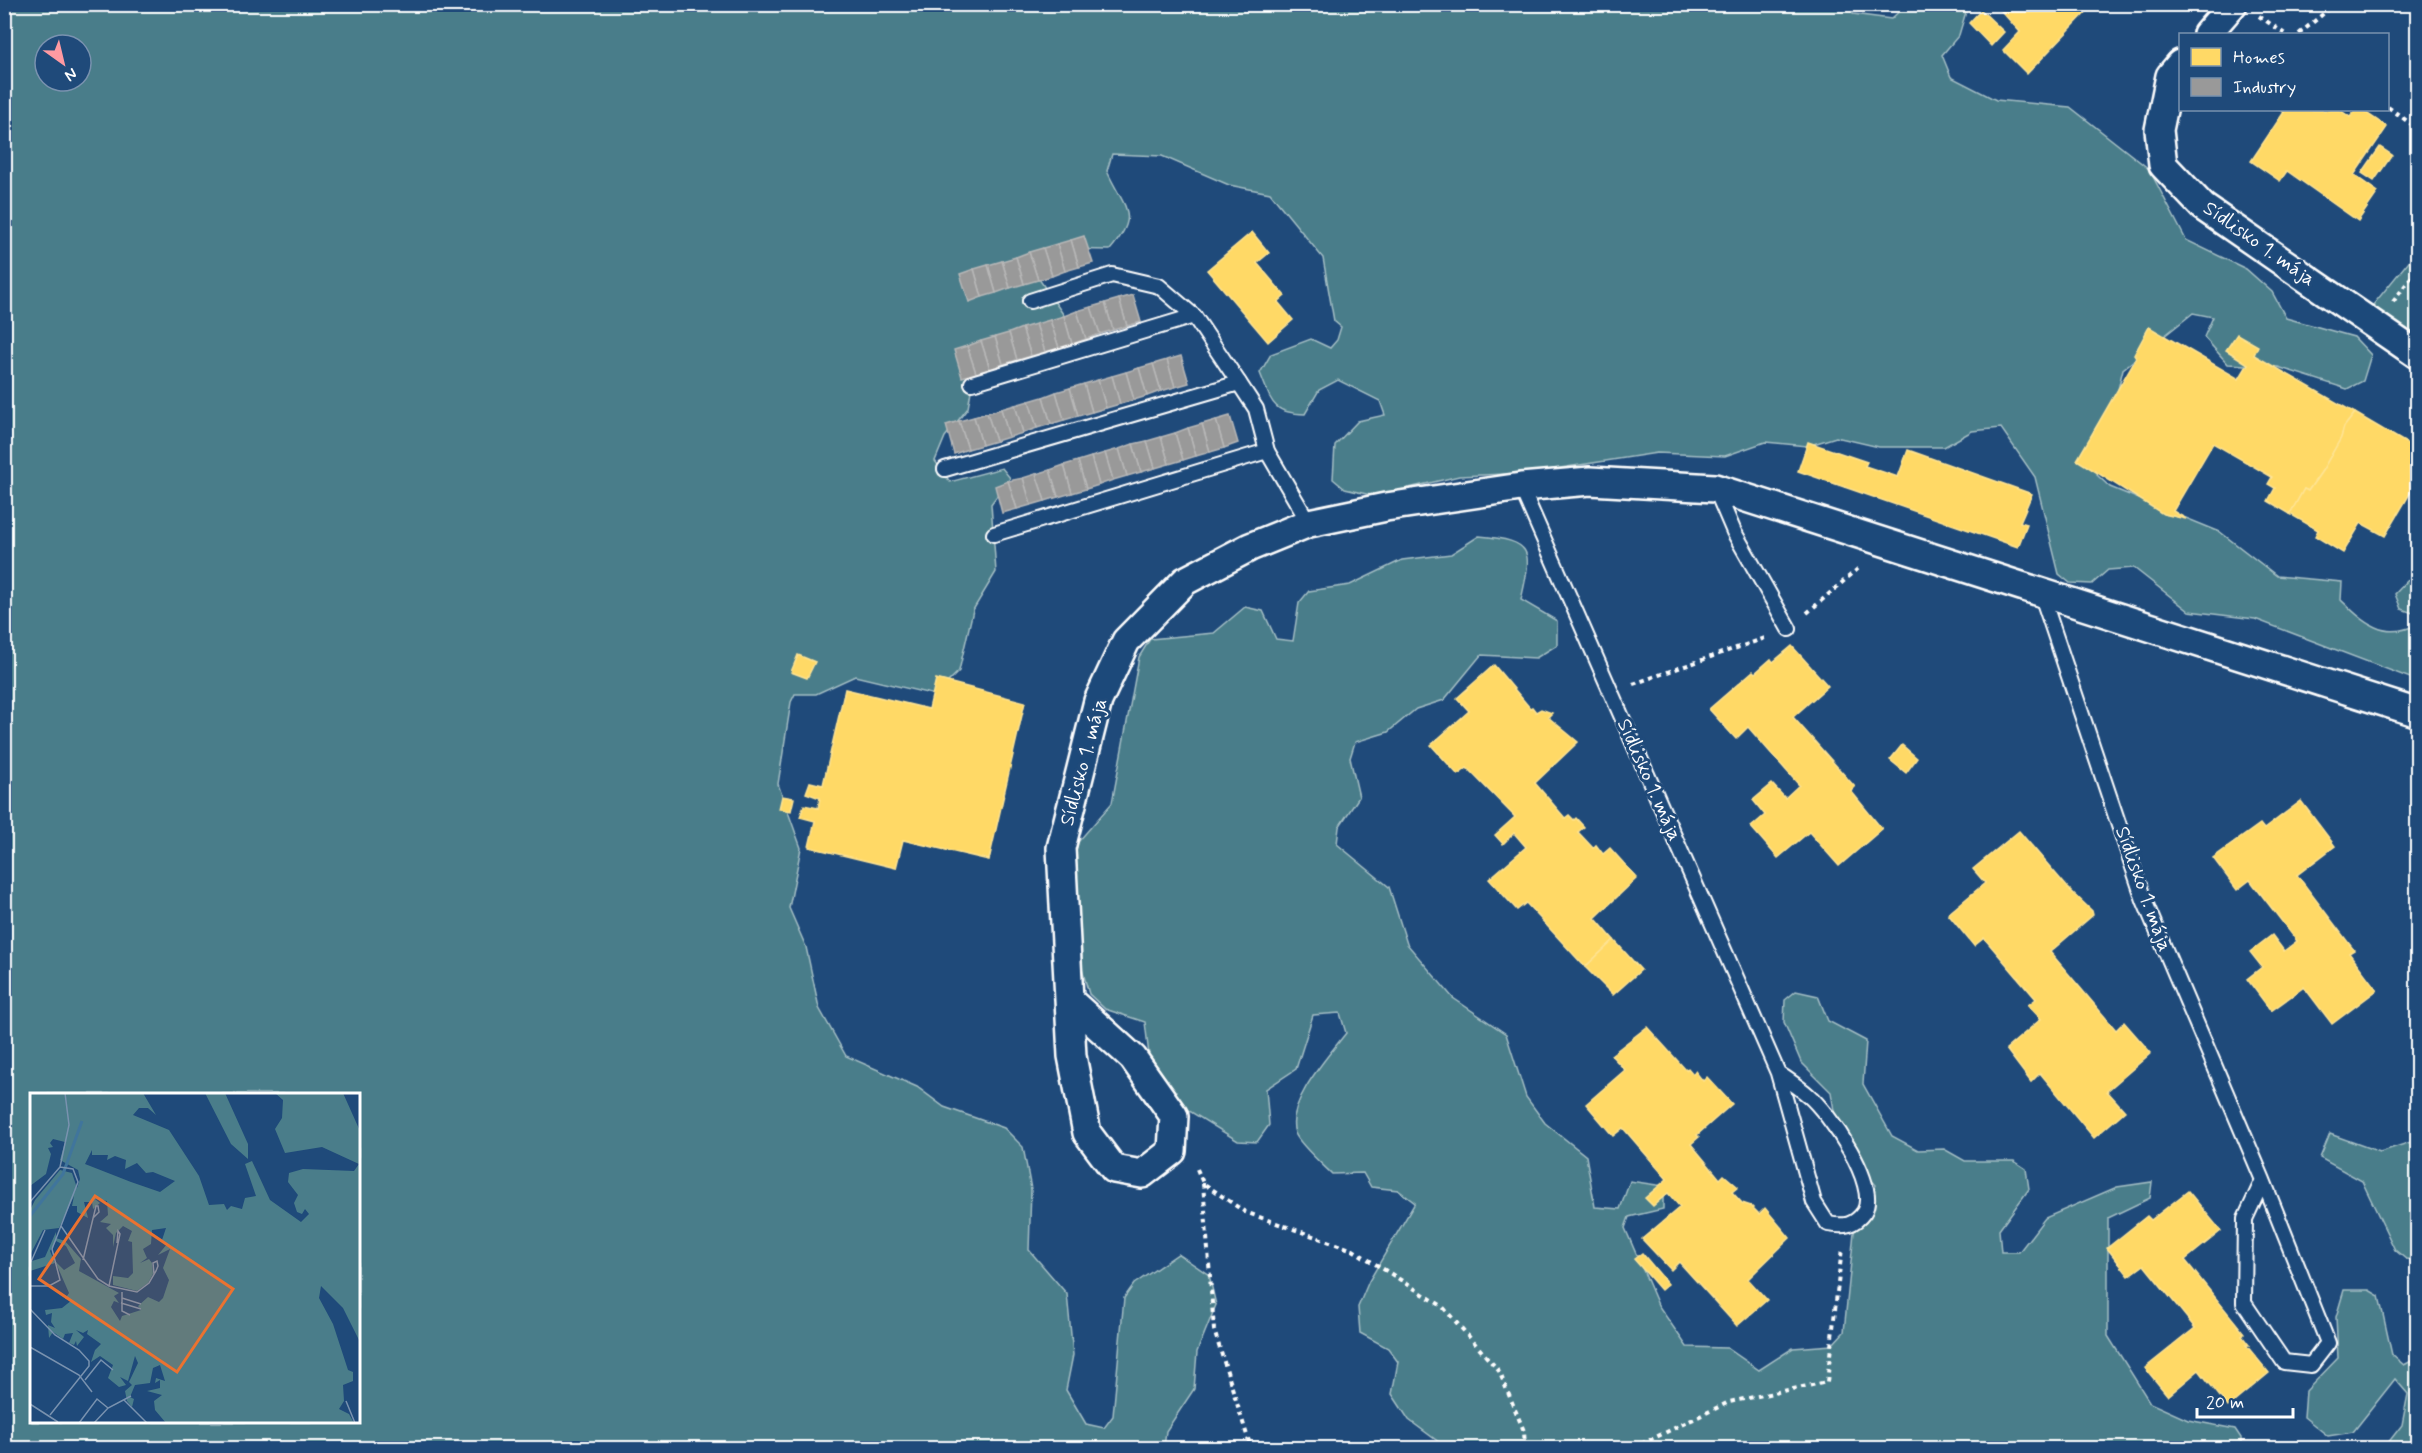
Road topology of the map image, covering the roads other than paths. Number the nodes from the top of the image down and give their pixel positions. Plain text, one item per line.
1 (2243, 8) edge
2 (2208, 33) edge
3 (2179, 66) edge
4 (1030, 301) dead end
5 (1194, 316) junction
6 (2418, 355) edge
7 (972, 383) dead end
8 (1239, 383) junction
9 (1267, 451) junction
10 (945, 469) dead end
11 (1521, 487) junction
12 (1715, 488) junction
13 (1309, 523) junction
14 (994, 534) dead end
15 (2041, 591) junction
16 (1789, 629) road end
17 (2418, 713) edge
18 (1069, 1000) junction
19 (1778, 1073) junction
20 (2263, 1180) junction

1 - 2 street
3 - 6 street, Sídlisko 1. mája
4 - 5 lane
5 - 7 lane
5 - 8 lane
8 - 9 lane
8 - 10 lane
9 - 13 lane
9 - 14 lane
11 - 12 street, Sídlisko 1. mája
11 - 13 street, Sídlisko 1. mája
11 - 19 lane, Sídlisko 1. mája
12 - 15 street, Sídlisko 1. mája
12 - 16 lane
13 - 18 street, Sídlisko 1. mája
15 - 17 street, Sídlisko 1. mája
15 - 20 lane, Sídlisko 1. mája
18 - 18 street, Sídlisko 1. mája
19 - 19 lane, Sídlisko 1. mája
20 - 20 lane, Sídlisko 1. mája

